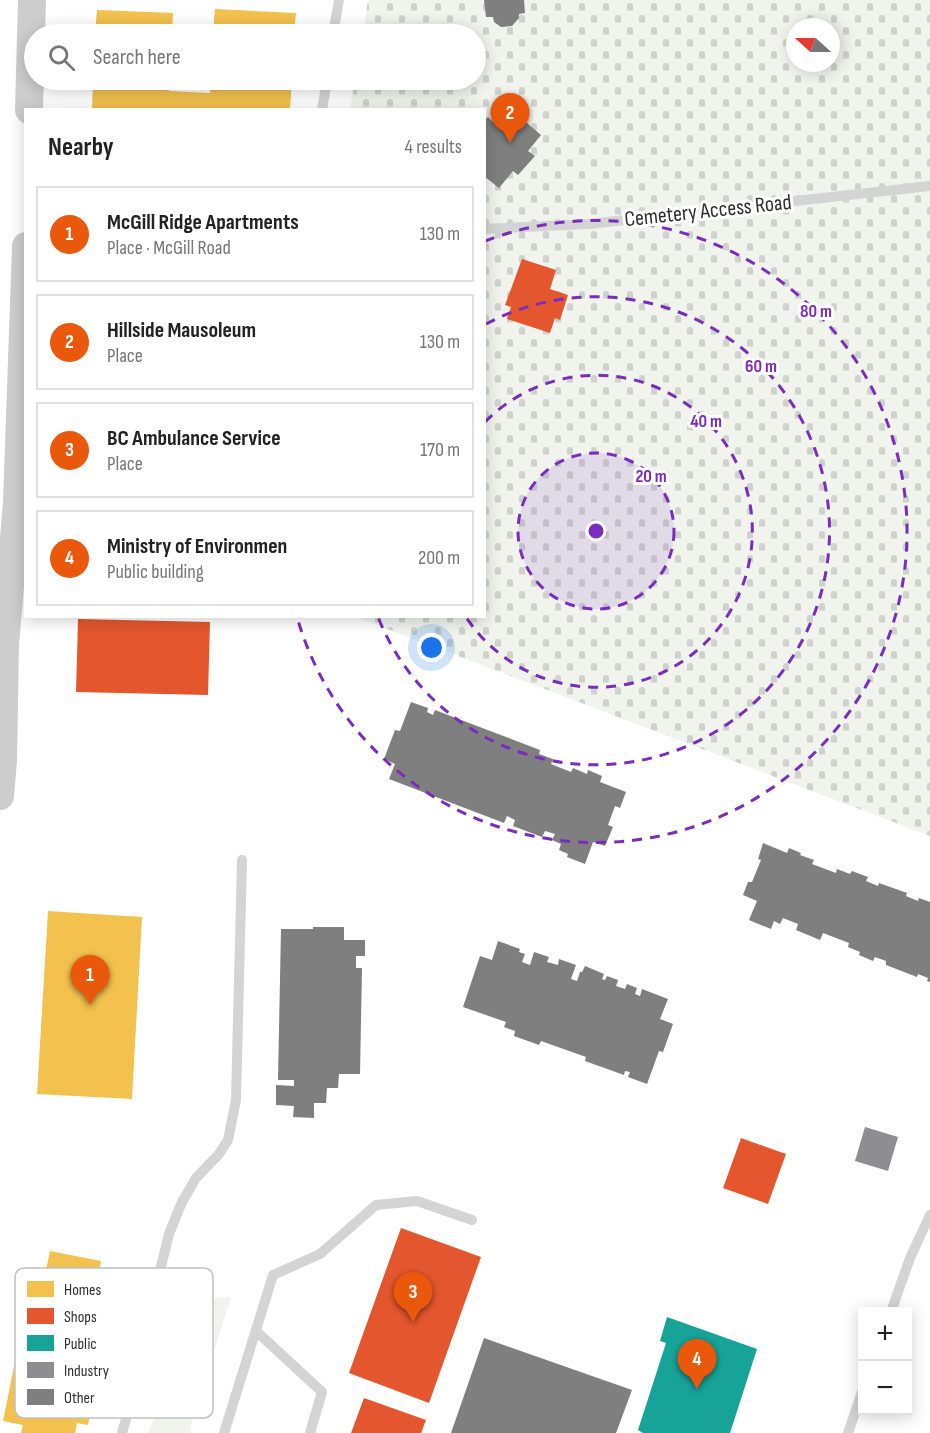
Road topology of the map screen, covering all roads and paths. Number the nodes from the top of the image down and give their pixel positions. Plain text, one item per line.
1 (33, 0) edge
2 (339, 0) edge
3 (32, 24) edge
4 (335, 24) edge
5 (30, 90) edge
6 (325, 90) edge
7 (29, 108) edge
8 (322, 108) edge
9 (930, 186) edge
10 (486, 229) edge
11 (24, 271) edge
12 (16, 372) edge
13 (0, 796) edge
14 (242, 860) dead end
15 (930, 1215) edge
16 (472, 1220) dead end
17 (161, 1268) edge
18 (892, 1307) edge
19 (256, 1331) junction
20 (858, 1404) edge
21 (126, 1418) edge
22 (122, 1433) edge
23 (224, 1433) edge
24 (310, 1433) edge
25 (848, 1433) edge

1 - 3 main road
2 - 4 lane
5 - 7 main road
6 - 8 lane
9 - 10 lane, Cemetery Access Road
11 - 12 main road
12 - 13 main road
14 - 17 lane
15 - 18 lane
16 - 19 lane
19 - 23 lane
19 - 24 lane
20 - 25 lane
21 - 22 lane

